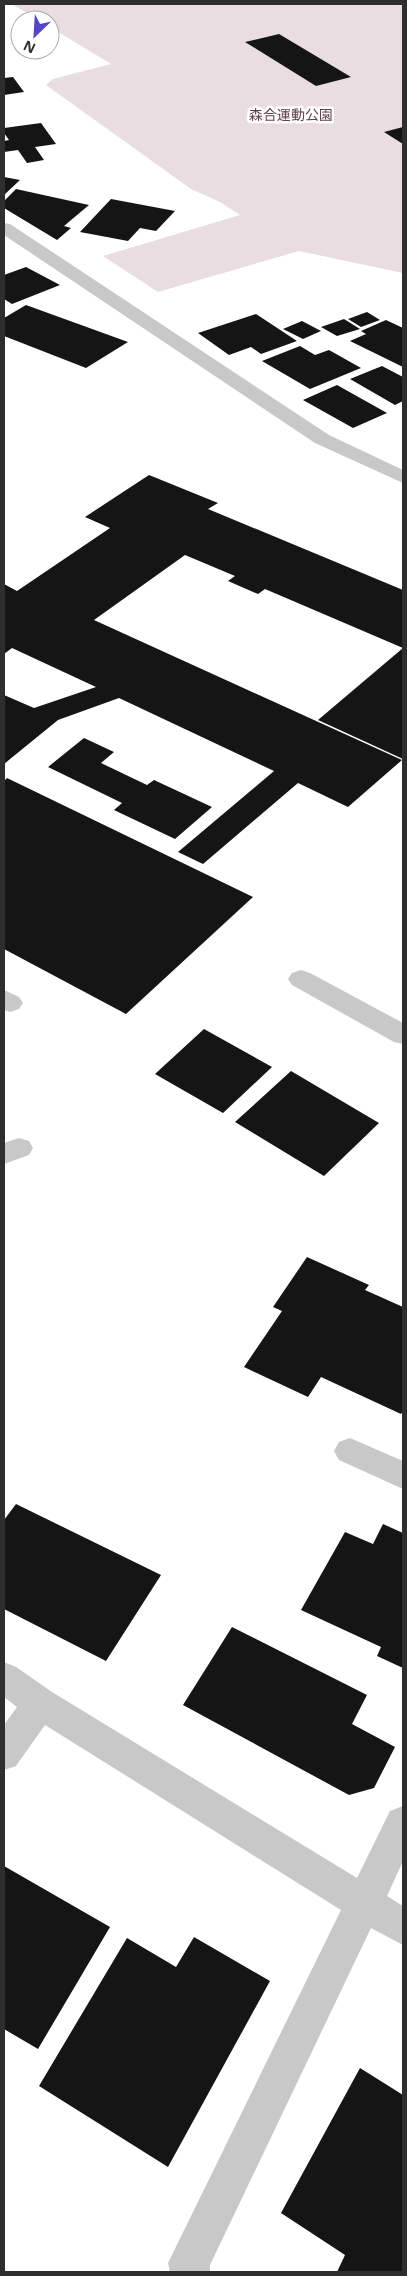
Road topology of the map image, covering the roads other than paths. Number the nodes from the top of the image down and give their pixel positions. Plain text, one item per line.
1 (4, 228) edge
2 (403, 477) edge
3 (301, 979) dead end
4 (403, 1035) edge
5 (350, 1451) dead end
6 (403, 1476) edge
7 (4, 1678) edge
8 (40, 1703) junction
9 (4, 1754) edge
10 (403, 1823) edge
11 (364, 1903) junction
12 (403, 1927) edge
13 (190, 2272) edge

1 - 2 street
3 - 4 street
5 - 6 street
7 - 8 street
8 - 9 street
8 - 11 street
10 - 11 street
11 - 12 street
11 - 13 street

